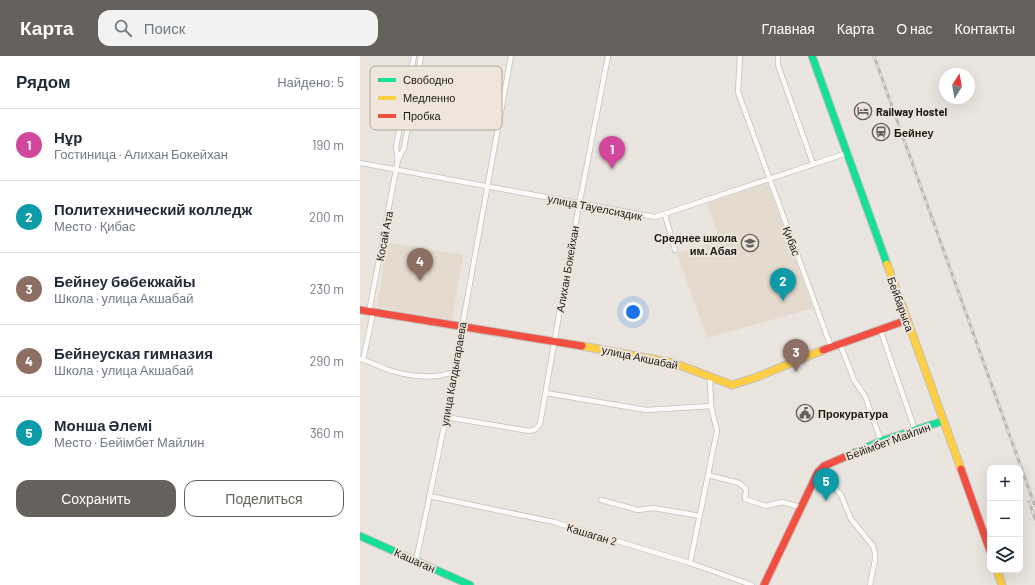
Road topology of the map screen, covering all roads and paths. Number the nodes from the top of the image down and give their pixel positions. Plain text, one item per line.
1 (414, 56) edge
2 (421, 56) edge
3 (511, 56) edge
4 (608, 56) edge
5 (740, 56) edge
6 (778, 56) edge
7 (812, 56) edge
8 (412, 66) edge
9 (419, 66) edge
10 (502, 107) edge
11 (399, 130) edge
12 (408, 130) edge
13 (498, 130) edge
14 (847, 152) junction
15 (398, 160) junction
16 (360, 163) edge
17 (813, 164) junction
18 (396, 170) junction
19 (770, 179) junction
20 (488, 187) junction
21 (579, 204) junction
22 (665, 216) junction
23 (675, 250) dead end
24 (360, 310) edge
25 (371, 312) junction
26 (907, 320) junction
27 (462, 326) junction
28 (880, 328) junction
29 (555, 341) junction
30 (840, 344) junction
31 (831, 347) junction
32 (362, 360) edge
33 (453, 372) junction
34 (710, 378) junction
35 (546, 393) junction
36 (711, 406) junction
37 (445, 417) junction
38 (943, 421) junction
39 (915, 430) junction
40 (881, 441) junction
41 (824, 466) junction
42 (708, 475) junction
43 (429, 496) junction
44 (601, 500) dead end
45 (800, 507) junction
46 (700, 516) junction
47 (360, 536) edge
48 (987, 543) edge
49 (416, 561) junction
50 (690, 563) junction
51 (998, 573) edge
52 (470, 585) edge
53 (752, 585) edge
54 (764, 585) edge
55 (870, 585) edge
56 (1002, 585) edge

1 - 8 street, Косай Ата
2 - 9 street, Косай Ата
3 - 10 street, улица Калдыгараева
4 - 21 street, Алихан Бокейхан
5 - 19 street, Қибас
6 - 17 street
7 - 14 street, Бейбарыса
11 - 15 street, Косай Ата
12 - 15 street, Косай Ата
13 - 20 street, улица Калдыгараева
14 - 17 street, улица Тауелсиздик
14 - 26 street, Бейбарыса
15 - 18 street, Косай Ата
16 - 18 street, улица Тауелсиздик
17 - 19 street, улица Тауелсиздик
18 - 20 street, улица Тауелсиздик
18 - 25 street, Косай Ата
19 - 22 street, улица Тауелсиздик
19 - 31 street, Қибас
20 - 21 street, улица Тауелсиздик
20 - 27 street, улица Калдыгараева
21 - 22 street, улица Тауелсиздик
21 - 29 street, Алихан Бокейхан
22 - 23 street
24 - 25 street, улица Акшабай
25 - 27 street, улица Акшабай
25 - 32 street, Косай Ата
26 - 28 street, улица Акшабай
26 - 38 street, Бейбарыса
27 - 29 street, улица Акшабай
27 - 33 street, улица Калдыгараева
28 - 30 street, улица Акшабай
28 - 39 street
29 - 34 street, улица Акшабай
29 - 35 street, Алихан Бокейхан
30 - 31 street, улица Акшабай
30 - 40 street
31 - 34 street, улица Акшабай
32 - 33 street
33 - 37 street, улица Калдыгараева
34 - 36 street
35 - 36 street
35 - 37 street, Алихан Бокейхан
36 - 42 street
37 - 43 street, улица Калдыгараева
38 - 39 street, Бейімбет Майлин
38 - 48 street, Бейбарыса
39 - 40 street, Бейімбет Майлин
40 - 41 street, Бейімбет Майлин
41 - 45 street
41 - 55 street
42 - 45 street
42 - 46 street
43 - 49 street, улица Калдыгараева
43 - 50 street, Кашаган 2
44 - 46 street
45 - 54 street
46 - 50 street
47 - 49 street, Кашаган
49 - 52 street, Кашаган
50 - 53 street, Кашаган 2
51 - 56 street

